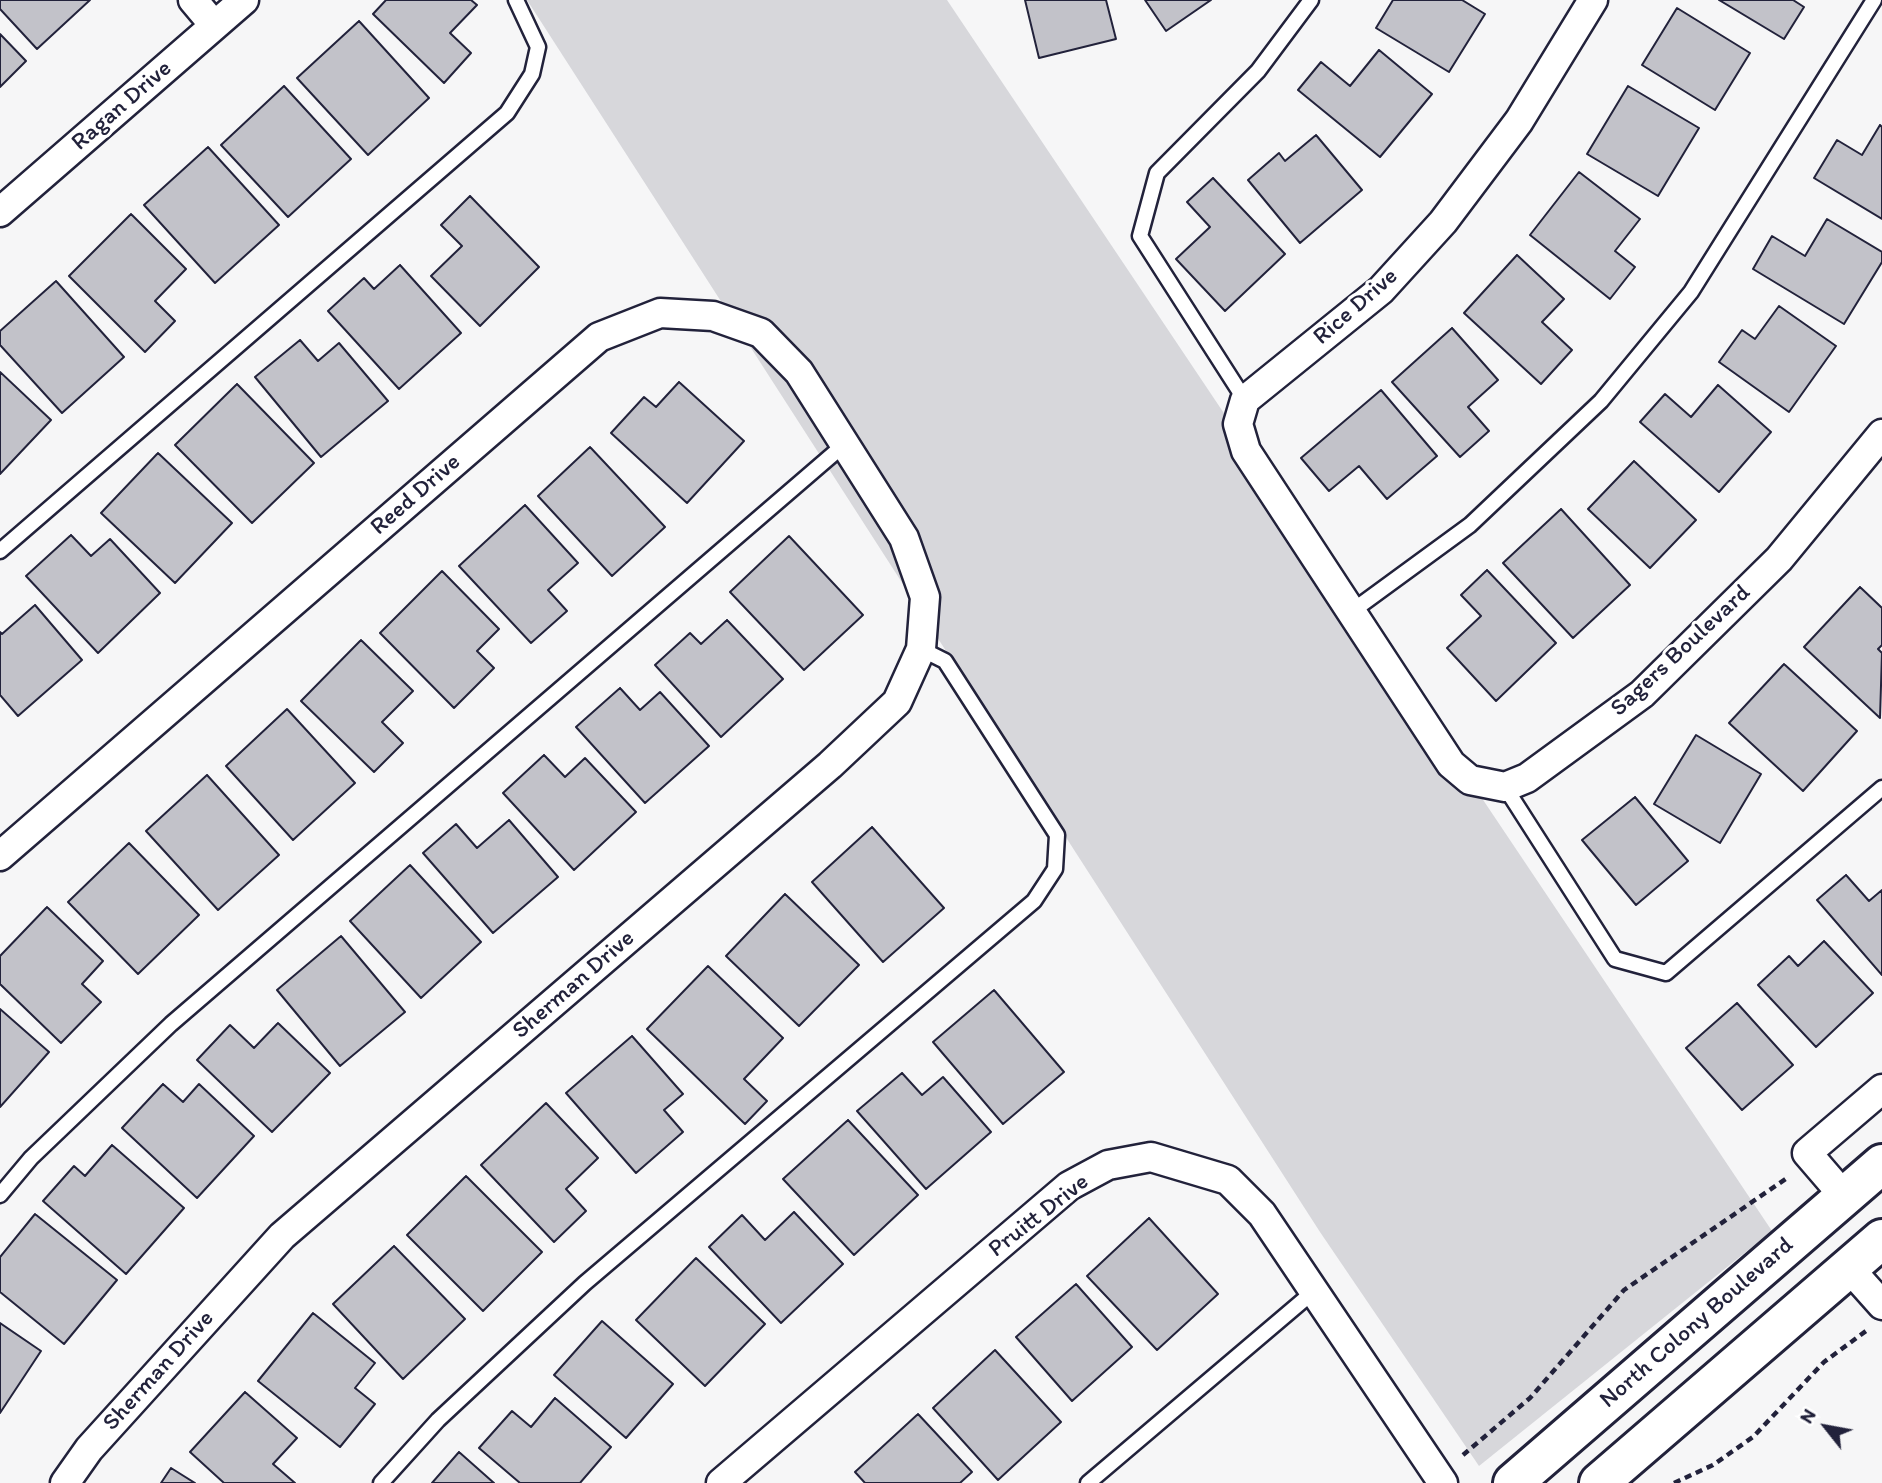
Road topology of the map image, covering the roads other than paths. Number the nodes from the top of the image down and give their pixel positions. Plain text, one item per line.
1 (193, 0) edge
2 (244, 0) edge
3 (516, 0) edge
4 (1311, 0) edge
5 (1593, 0) edge
6 (1874, 0) edge
7 (214, 25) junction
8 (0, 212) edge
9 (1245, 400) junction
10 (1882, 434) edge
11 (846, 443) junction
12 (0, 551) edge
13 (1351, 612) junction
14 (921, 649) junction
15 (1505, 787) junction
16 (1882, 788) edge
17 (0, 856) edge
18 (1882, 1089) edge
19 (1882, 1164) edge
20 (0, 1195) edge
21 (1844, 1196) junction
22 (1882, 1239) edge
23 (1849, 1268) junction
24 (1312, 1292) junction
25 (1876, 1316) edge
26 (65, 1483) edge
27 (381, 1483) edge
28 (721, 1483) edge
29 (1088, 1483) edge
30 (1443, 1483) edge
31 (1513, 1483) edge
32 (1599, 1483) edge

1 - 7 street
2 - 7 street, Ragan Drive
3 - 12 lane
4 - 9 lane
5 - 9 street, Rice Drive
6 - 13 lane
7 - 8 street, Ragan Drive
9 - 13 street
10 - 15 street, Sagers Boulevard
11 - 14 street, Sherman Drive
11 - 17 street, Reed Drive
11 - 20 lane
13 - 15 street
14 - 26 street, Sherman Drive
14 - 27 lane
15 - 16 lane
18 - 21 street
19 - 21 main road, North Colony Boulevard
21 - 31 main road, North Colony Boulevard
22 - 23 main road
23 - 25 street
23 - 32 main road
24 - 28 street, Pruitt Drive
24 - 29 lane
24 - 30 street, Pruitt Drive

